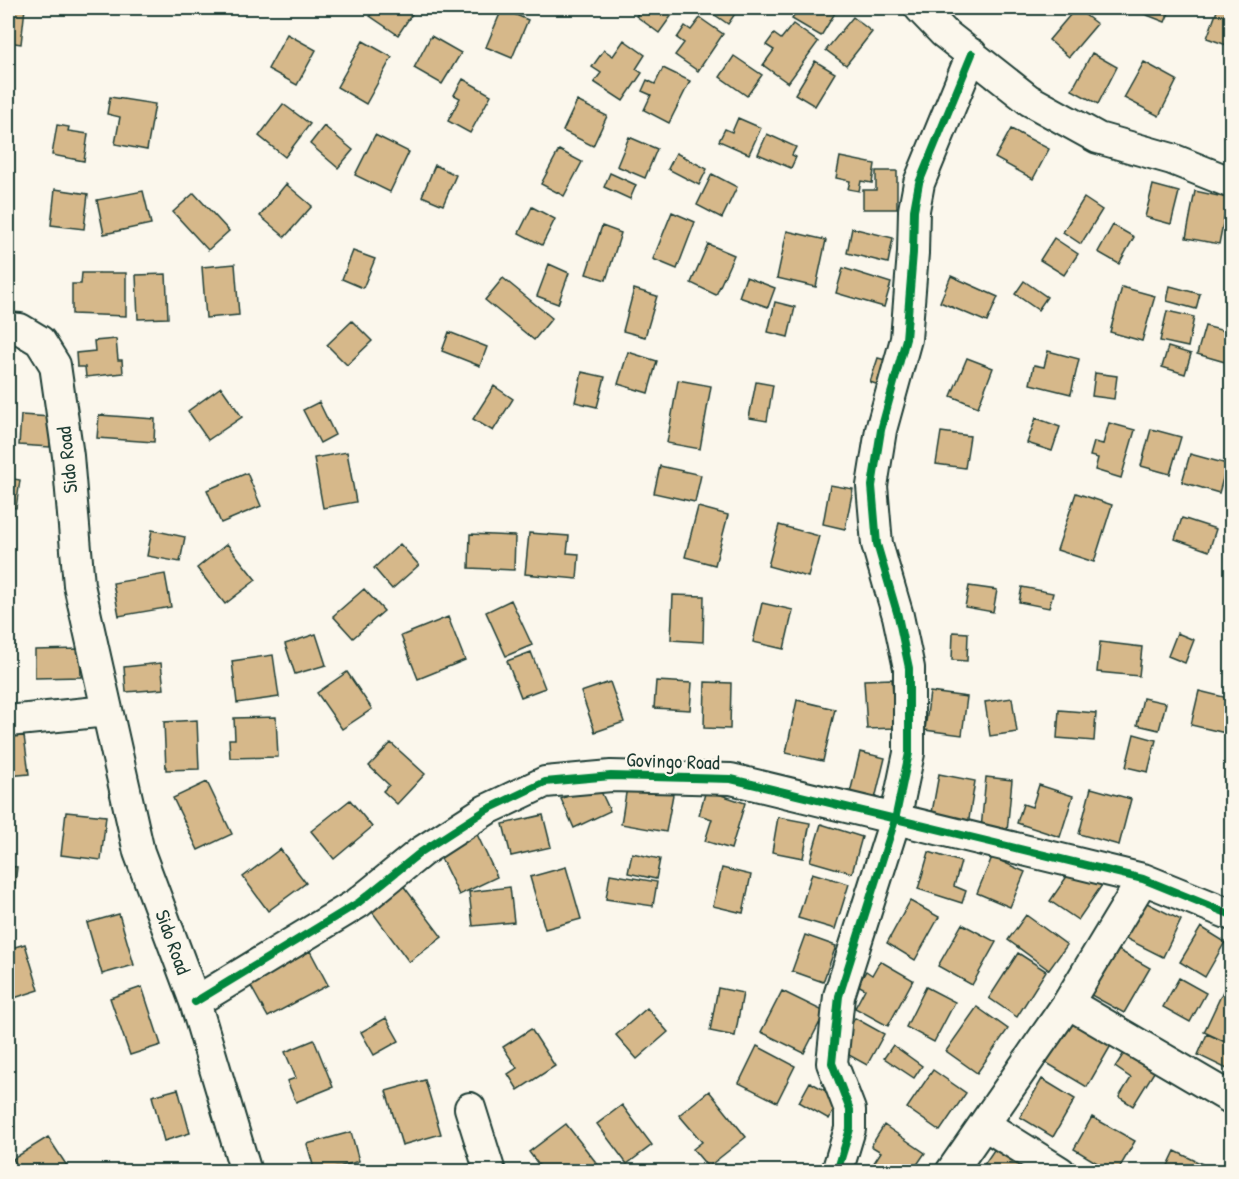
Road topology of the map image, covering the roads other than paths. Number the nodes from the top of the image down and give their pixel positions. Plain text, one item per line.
1 (920, 8) edge
2 (949, 20) edge
3 (972, 54) junction
4 (1232, 183) edge
5 (14, 329) edge
6 (107, 711) junction
7 (8, 721) edge
8 (896, 820) junction
9 (1143, 879) junction
10 (1232, 915) edge
11 (195, 1002) junction
12 (1068, 1003) junction
13 (1232, 1099) edge
14 (470, 1108) dead end
15 (985, 1125) junction
16 (246, 1172) edge
17 (490, 1172) edge
18 (837, 1172) edge
19 (951, 1172) edge
20 (1060, 1172) edge

1 - 2 street
2 - 3 street
3 - 4 street
3 - 8 street
5 - 6 street, Sido Road
6 - 7 street
6 - 11 street, Sido Road
8 - 9 street, Govingo Road
8 - 11 street, Govingo Road
8 - 18 street
9 - 10 street, Govingo Road
9 - 12 street
11 - 16 street, Sido Road
12 - 13 street
12 - 15 street
14 - 17 street
15 - 19 street
15 - 20 street

